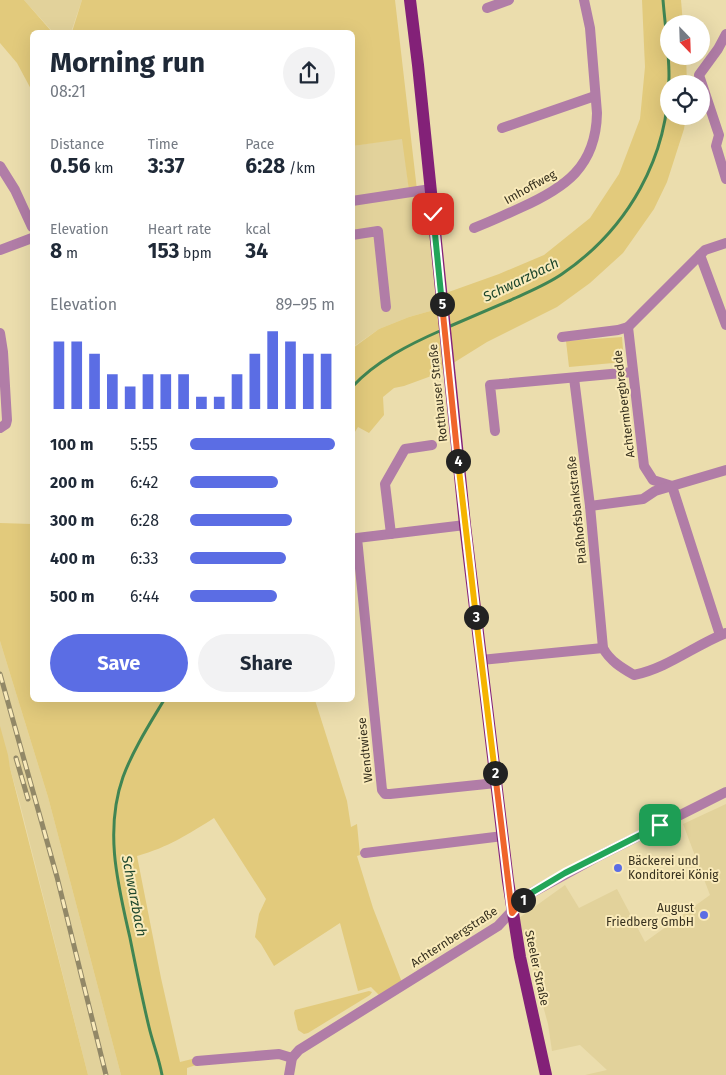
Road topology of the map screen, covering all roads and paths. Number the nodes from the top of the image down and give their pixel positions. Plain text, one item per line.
1 (410, 0) edge
2 (509, 0) edge
3 (584, 0) edge
4 (486, 8) dead end
5 (726, 34) edge
6 (595, 96) junction
7 (502, 128) dead end
8 (0, 166) edge
9 (726, 179) edge
10 (430, 189) junction
11 (355, 201) edge
12 (30, 222) edge
13 (474, 228) dead end
14 (355, 235) edge
15 (30, 239) edge
16 (726, 243) edge
17 (0, 250) edge
18 (700, 255) junction
19 (386, 307) dead end
20 (726, 325) edge
21 (628, 327) junction
22 (0, 333) edge
23 (562, 337) dead end
24 (2, 353) edge
25 (632, 372) junction
26 (574, 378) junction
27 (1, 428) edge
28 (495, 431) dead end
29 (432, 445) dead end
30 (726, 470) edge
31 (672, 486) junction
32 (590, 506) junction
33 (465, 525) junction
34 (391, 534) junction
35 (355, 538) edge
36 (357, 592) edge
37 (723, 634) edge
38 (603, 648) junction
39 (481, 660) junction
40 (496, 783) junction
41 (726, 792) edge
42 (503, 836) junction
43 (365, 853) dead end
44 (512, 913) junction
45 (292, 1058) junction
46 (197, 1061) dead end
47 (289, 1075) edge
48 (546, 1075) edge

1 - 10 main road, Rotthauser Straße
2 - 4 street
3 - 6 street, Imhoffweg
5 - 9 street
6 - 7 street
6 - 13 street, Imhoffweg
8 - 12 street
10 - 11 street
10 - 33 main road, Rotthauser Straße
14 - 19 street
15 - 17 street
16 - 18 street
18 - 20 street
18 - 21 street
21 - 23 street
21 - 25 street, Achtermbergbredde
22 - 24 street
24 - 27 street
25 - 26 street
25 - 31 street, Achtermbergbredde
26 - 28 street
26 - 32 street, Plaßhofsbankstraße
29 - 34 street
30 - 31 street
31 - 32 street
31 - 37 street
32 - 38 street, Plaßhofsbankstraße
33 - 34 street, Wendtwiese
33 - 39 main road, Rotthauser Straße
34 - 35 street, Wendtwiese
35 - 36 street, Wendtwiese
36 - 40 street, Wendtwiese
37 - 38 street
38 - 39 street
39 - 40 main road, Rotthauser Straße
40 - 42 main road, Steeler Straße
41 - 44 street, Achternbergstraße
42 - 43 street
42 - 44 main road, Steeler Straße
44 - 45 street, Achternbergstraße
44 - 48 main road, Steeler Straße
45 - 46 street
45 - 47 street

